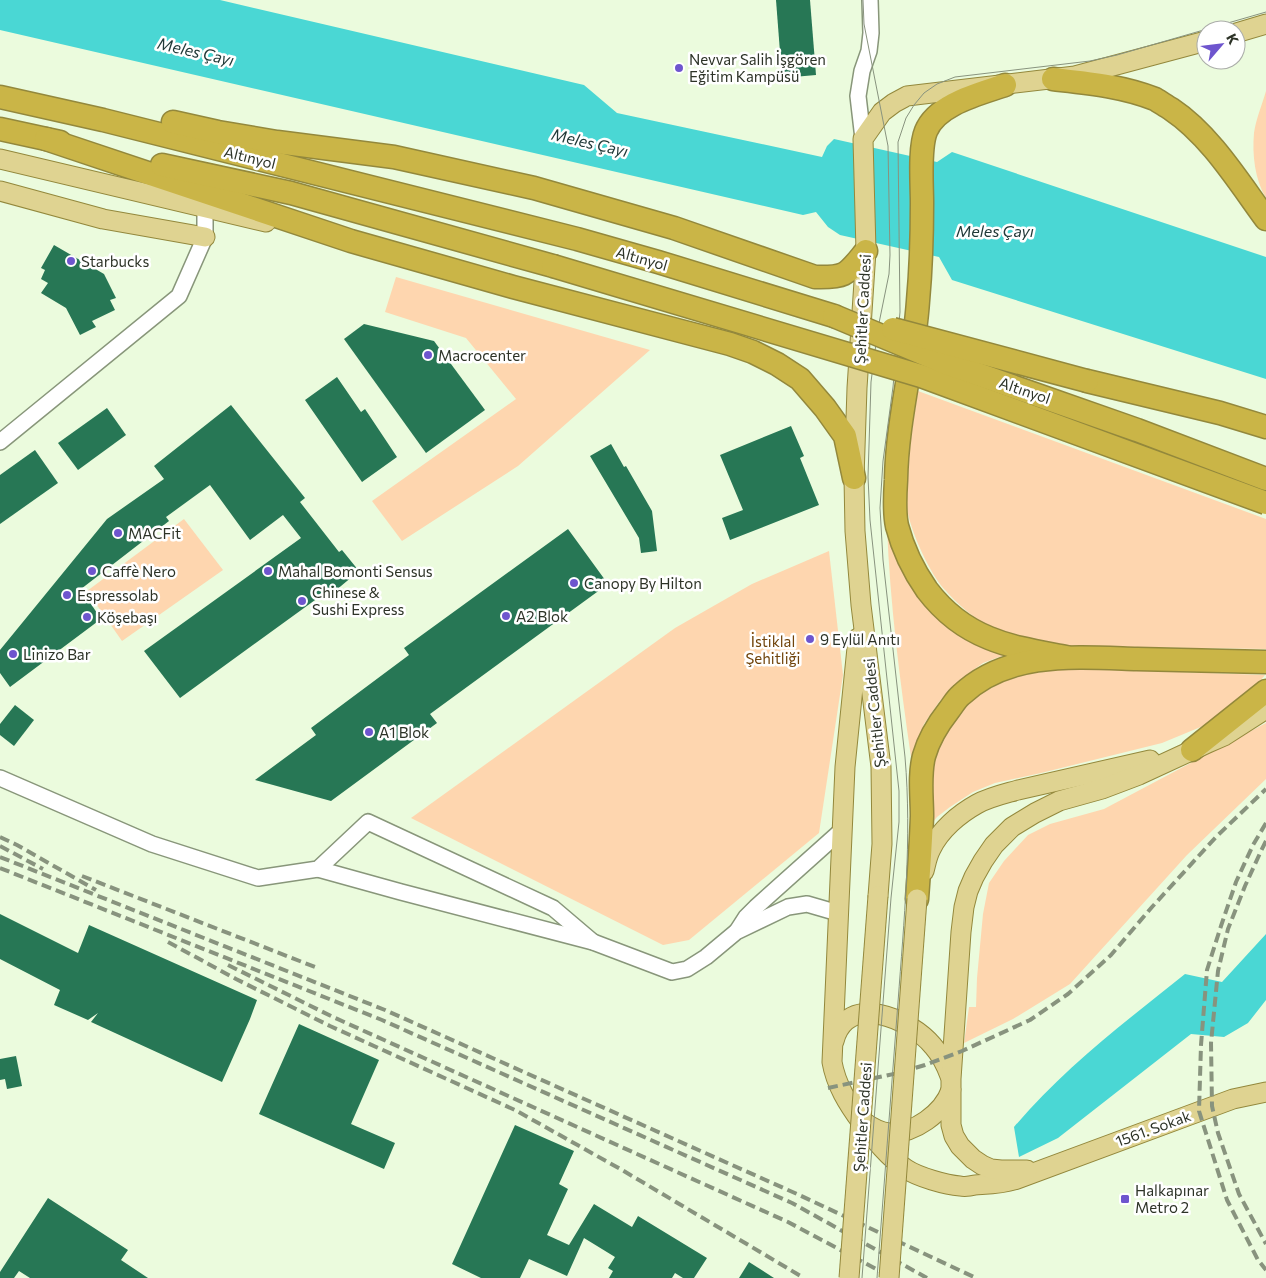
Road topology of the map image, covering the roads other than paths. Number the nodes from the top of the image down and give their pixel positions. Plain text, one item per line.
1 (870, 0) edge
2 (1266, 24) edge
3 (1246, 30) edge
4 (1196, 44) edge
5 (1053, 79) junction
6 (1005, 85) junction
7 (0, 97) edge
8 (103, 120) junction
9 (0, 128) edge
10 (46, 139) junction
11 (863, 139) junction
12 (0, 159) edge
13 (0, 191) edge
14 (205, 208) junction
15 (1266, 219) edge
16 (205, 237) junction
17 (351, 241) junction
18 (866, 251) junction
19 (834, 316) junction
20 (1266, 427) edge
21 (0, 442) edge
22 (854, 478) junction
23 (1266, 479) edge
24 (1266, 503) edge
25 (861, 605) junction
26 (1066, 657) junction
27 (1266, 662) edge
28 (1266, 691) edge
29 (1266, 709) edge
30 (1192, 750) junction
31 (0, 778) edge
32 (842, 830) junction
33 (318, 869) junction
34 (917, 899) junction
35 (838, 913) junction
36 (736, 932) junction
37 (593, 942) junction
38 (832, 1046) junction
39 (951, 1084) junction
40 (1266, 1092) edge
41 (857, 1116) junction
42 (1041, 1170) junction
43 (849, 1278) edge
44 (889, 1278) edge

1 - 11 street, Şehitler Caddesi
2 - 3 main road
4 - 5 main road
5 - 6 main road
5 - 15 highway
6 - 11 main road
6 - 26 highway
7 - 8 highway, Altınyol
8 - 18 highway
8 - 19 highway, Altınyol
9 - 10 highway, Altınyol
10 - 17 highway
10 - 24 highway, Altınyol, bridge
11 - 18 main road, Şehitler Caddesi
12 - 14 main road
13 - 16 main road
14 - 16 street
14 - 17 main road
16 - 21 street
17 - 22 highway
18 - 22 main road, Şehitler Caddesi
19 - 20 highway, bridge
19 - 23 highway, Altınyol, bridge
22 - 25 main road, Şehitler Caddesi
25 - 32 main road
25 - 43 main road, Şehitler Caddesi, bridge
26 - 27 highway
26 - 34 highway
28 - 30 highway
29 - 30 main road
30 - 34 main road
30 - 39 main road
31 - 33 street
32 - 35 main road
32 - 36 street
33 - 37 street
33 - 37 street
34 - 44 main road, bridge
35 - 36 street
35 - 38 main road
36 - 37 street
38 - 39 main road
38 - 41 main road
39 - 41 main road
39 - 42 main road
40 - 42 main road, 1561. Sokak
41 - 42 main road, 1561. Sokak

